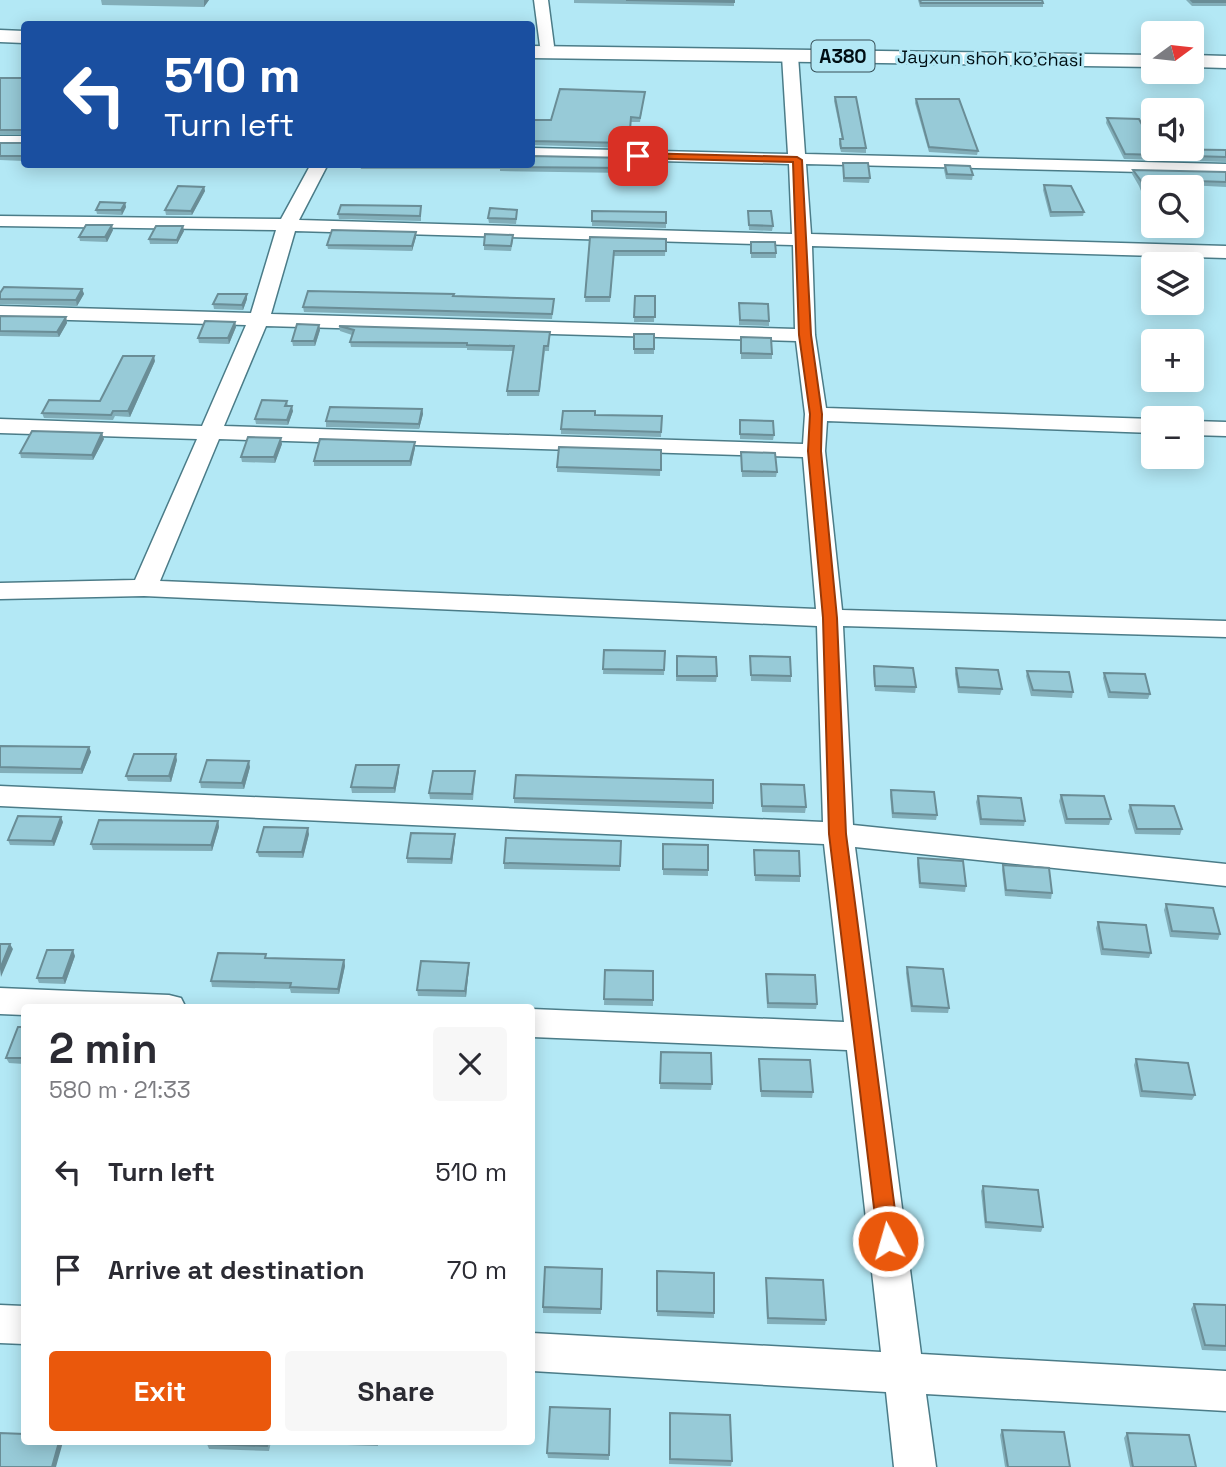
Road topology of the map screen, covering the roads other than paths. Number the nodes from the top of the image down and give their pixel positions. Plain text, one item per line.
1 (541, 0) edge
2 (0, 36) edge
3 (21, 37) edge
4 (0, 43) edge
5 (21, 44) edge
6 (537, 48) edge
7 (1141, 52) edge
8 (1204, 52) edge
9 (1226, 53) edge
10 (790, 56) junction
11 (1141, 61) edge
12 (1204, 61) edge
13 (1226, 62) edge
14 (0, 141) edge
15 (21, 141) edge
16 (535, 153) edge
17 (797, 160) junction
18 (318, 168) edge
19 (1226, 169) edge
20 (0, 221) edge
21 (288, 225) junction
22 (802, 238) junction
23 (1226, 252) edge
24 (0, 312) edge
25 (259, 319) junction
26 (805, 335) junction
27 (816, 414) junction
28 (0, 426) edge
29 (1141, 426) edge
30 (1204, 428) edge
31 (1226, 429) edge
32 (209, 434) junction
33 (814, 451) junction
34 (144, 588) junction
35 (0, 591) edge
36 (830, 618) junction
37 (1226, 629) edge
38 (0, 796) edge
39 (838, 834) junction
40 (1226, 875) edge
41 (0, 1001) edge
42 (72, 1004) edge
43 (535, 1023) edge
44 (862, 1037) junction
45 (0, 1324) edge
46 (21, 1325) edge
47 (535, 1352) edge
48 (903, 1371) junction
49 (1226, 1391) edge
50 (915, 1467) edge

1 - 6 street
2 - 3 highway
4 - 5 highway
6 - 7 highway, Jayxun shoh ko'chasi / A380
6 - 10 highway, Jayxun shoh ko'chasi / A380
8 - 9 highway
10 - 11 highway, Jayxun shoh ko'chasi / A380
10 - 17 street
12 - 13 highway
14 - 15 street
16 - 17 street
17 - 19 street
17 - 22 street
18 - 21 street
20 - 21 street
21 - 22 street
21 - 25 street
22 - 23 street
22 - 26 street
24 - 25 street
25 - 26 street
25 - 32 street
26 - 27 street
27 - 29 street
27 - 33 street
28 - 32 street
30 - 31 street
32 - 33 street
32 - 34 street
33 - 36 street
34 - 35 street
34 - 36 street
36 - 37 street
36 - 39 street
38 - 39 street
39 - 40 street
39 - 44 street
41 - 42 street
43 - 44 street
44 - 48 street
45 - 46 street
47 - 48 street
48 - 49 street
48 - 50 street

